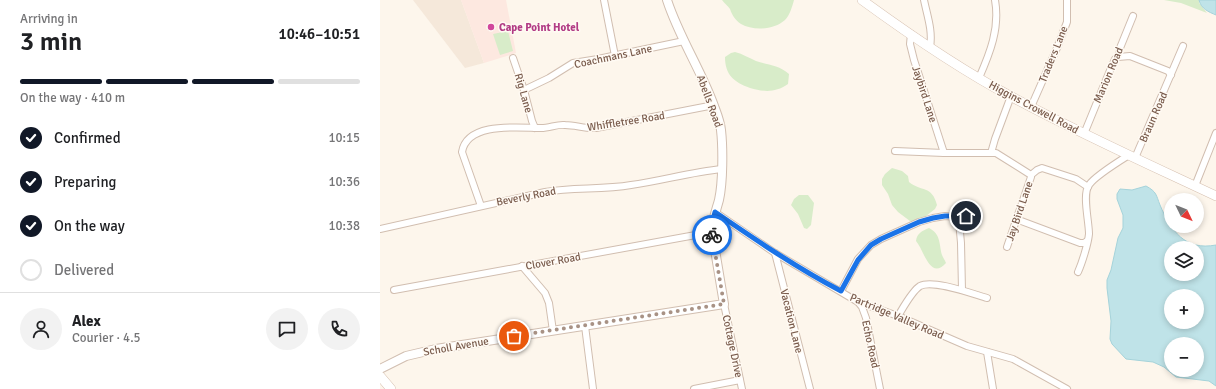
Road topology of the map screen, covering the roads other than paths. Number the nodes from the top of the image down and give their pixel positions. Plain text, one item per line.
1 (604, 0) edge
2 (667, 0) edge
3 (862, 0) edge
4 (924, 0) edge
5 (995, 0) edge
6 (1067, 0) edge
7 (1133, 16) dead end
8 (911, 34) junction
9 (684, 41) junction
10 (1184, 46) dead end
11 (930, 47) junction
12 (615, 56) junction
13 (1118, 56) junction
14 (513, 58) dead end
15 (1171, 75) junction
16 (979, 78) junction
17 (524, 90) junction
18 (1011, 96) junction
19 (714, 105) junction
20 (1031, 107) junction
21 (535, 128) junction
22 (1216, 133) edge
23 (1084, 134) junction
24 (895, 151) dead end
25 (944, 153) junction
26 (991, 153) junction
27 (1132, 157) junction
28 (722, 169) junction
29 (1031, 175) junction
30 (1088, 186) junction
31 (1195, 186) junction
32 (1216, 196) edge
33 (481, 206) junction
34 (715, 212) junction
35 (974, 215) dead end
36 (957, 217) junction
37 (1016, 219) junction
38 (380, 229) edge
39 (712, 232) junction
40 (1087, 241) junction
41 (1007, 247) dead end
42 (775, 253) junction
43 (522, 266) junction
44 (1078, 272) dead end
45 (394, 290) dead end
46 (962, 290) junction
47 (841, 291) junction
48 (986, 298) dead end
49 (858, 302) junction
50 (724, 304) junction
51 (898, 316) junction
52 (585, 326) junction
53 (554, 331) junction
54 (987, 352) junction
55 (380, 369) edge
56 (380, 376) edge
57 (740, 380) junction
58 (386, 387) edge
59 (593, 389) edge
60 (694, 389) edge
61 (742, 389) edge
62 (810, 389) edge
63 (880, 389) edge
64 (993, 389) edge
65 (1067, 389) edge

1 - 12 street
2 - 9 street, Abells Road
3 - 8 main road, Higgins Crowell Road
4 - 11 street
5 - 16 street
6 - 20 street, Traders Lane
7 - 13 street, Marion Road
8 - 11 main road, Higgins Crowell Road
8 - 25 street, Jaybird Lane
9 - 12 street, Coachmans Lane
9 - 19 street, Abells Road
10 - 15 street, Braun Road
11 - 16 main road, Higgins Crowell Road
12 - 17 street, Coachmans Lane
13 - 15 street
13 - 23 street, Marion Road
14 - 17 street, Rig Lane
15 - 27 street, Braun Road
16 - 18 main road, Higgins Crowell Road
17 - 21 street, Rig Lane
18 - 20 main road, Higgins Crowell Road
18 - 26 street
19 - 21 street, Whiffletree Road
19 - 28 street, Abells Road
20 - 23 main road, Higgins Crowell Road
21 - 33 street, Whiffletree Road
22 - 31 street
23 - 27 main road, Higgins Crowell Road
24 - 25 street
25 - 26 street
26 - 29 street
27 - 30 street
27 - 31 main road, Higgins Crowell Road
28 - 33 street, Beverly Road
28 - 34 street, Abells Road
29 - 30 street
29 - 37 street, Jay Bird Lane
30 - 40 street
31 - 32 main road, Higgins Crowell Road
33 - 38 street, Beverly Road
34 - 39 street, Abells Road
34 - 42 street, Partridge Valley Road
35 - 36 street
36 - 46 street
36 - 47 street
37 - 40 street
37 - 41 street, Jay Bird Lane
39 - 43 street, Clover Road
39 - 50 street, Cottage Drive
40 - 44 street
42 - 47 street, Partridge Valley Road
42 - 62 street, Vacation Lane
43 - 45 street, Clover Road
43 - 53 street
46 - 48 street
46 - 51 street
47 - 49 street, Partridge Valley Road
49 - 51 street, Partridge Valley Road
49 - 63 street, Echo Road
50 - 52 street, Scholl Avenue
50 - 57 street, Cottage Drive
51 - 54 street, Partridge Valley Road
52 - 53 street, Scholl Avenue
52 - 59 street
53 - 55 street, Scholl Avenue
54 - 64 street
54 - 65 street, Partridge Valley Road
56 - 58 main road
57 - 60 street
57 - 61 street, Cottage Drive

